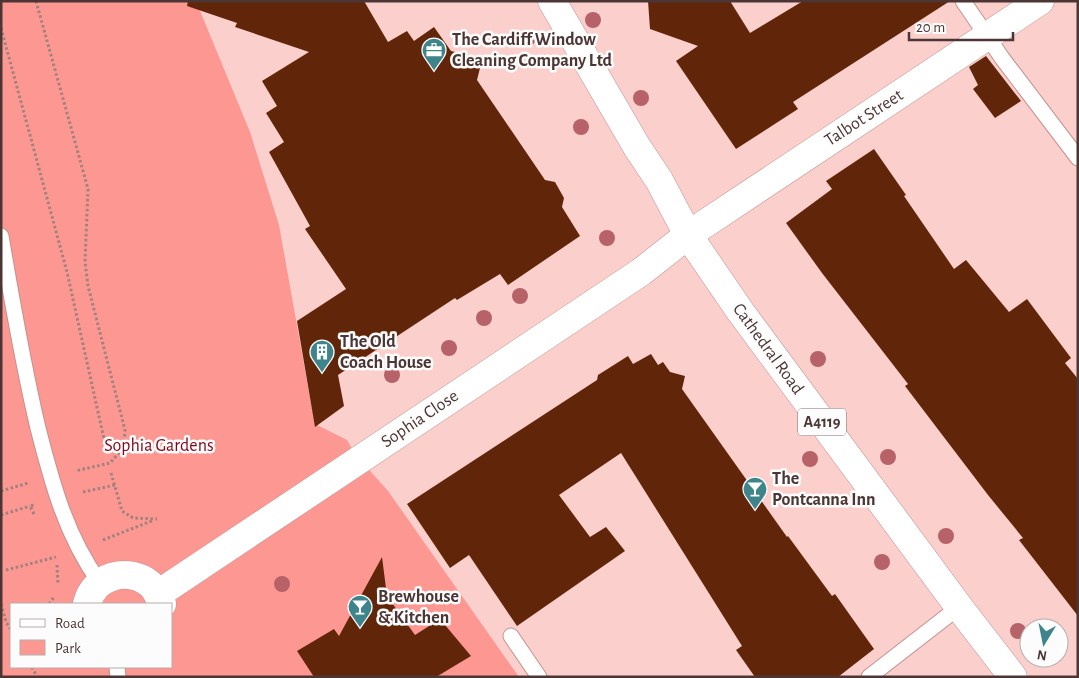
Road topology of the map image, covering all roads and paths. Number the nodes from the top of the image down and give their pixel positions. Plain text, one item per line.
1 (36, 1) edge
2 (552, 1) edge
3 (964, 1) edge
4 (1040, 1) edge
5 (1, 28) edge
6 (987, 37) junction
7 (1078, 158) edge
8 (688, 235) junction
9 (1, 236) edge
10 (106, 448) dead end
11 (70, 472) dead end
12 (112, 473) dead end
13 (31, 482) dead end
14 (114, 485) junction
15 (1, 491) edge
16 (78, 494) dead end
17 (37, 504) dead end
18 (30, 506) junction
19 (34, 514) dead end
20 (1, 515) edge
21 (100, 541) dead end
22 (50, 549) dead end
23 (54, 558) junction
24 (6, 570) dead end
25 (94, 594) edge
26 (160, 599) edge
27 (50, 603) edge
28 (1, 604) edge
29 (959, 607) junction
30 (10, 628) edge
31 (511, 636) dead end
32 (540, 677) edge
33 (869, 677) edge
34 (1013, 677) edge

1 - 11 path
2 - 8 street, Cathedral Road / A4119
3 - 6 lane
4 - 6 street, Talbot Street
5 - 10 path
6 - 7 lane
6 - 8 street, Talbot Street
8 - 26 street, Sophia Close
8 - 29 street, Cathedral Road / A4119
9 - 25 lane
12 - 14 path
13 - 15 path
14 - 16 path
14 - 21 path
17 - 18 path
18 - 19 path
18 - 20 path
22 - 23 path
23 - 24 path
23 - 27 path
25 - 26 street
28 - 30 path
29 - 33 lane
29 - 34 street, Cathedral Road / A4119
31 - 32 lane

